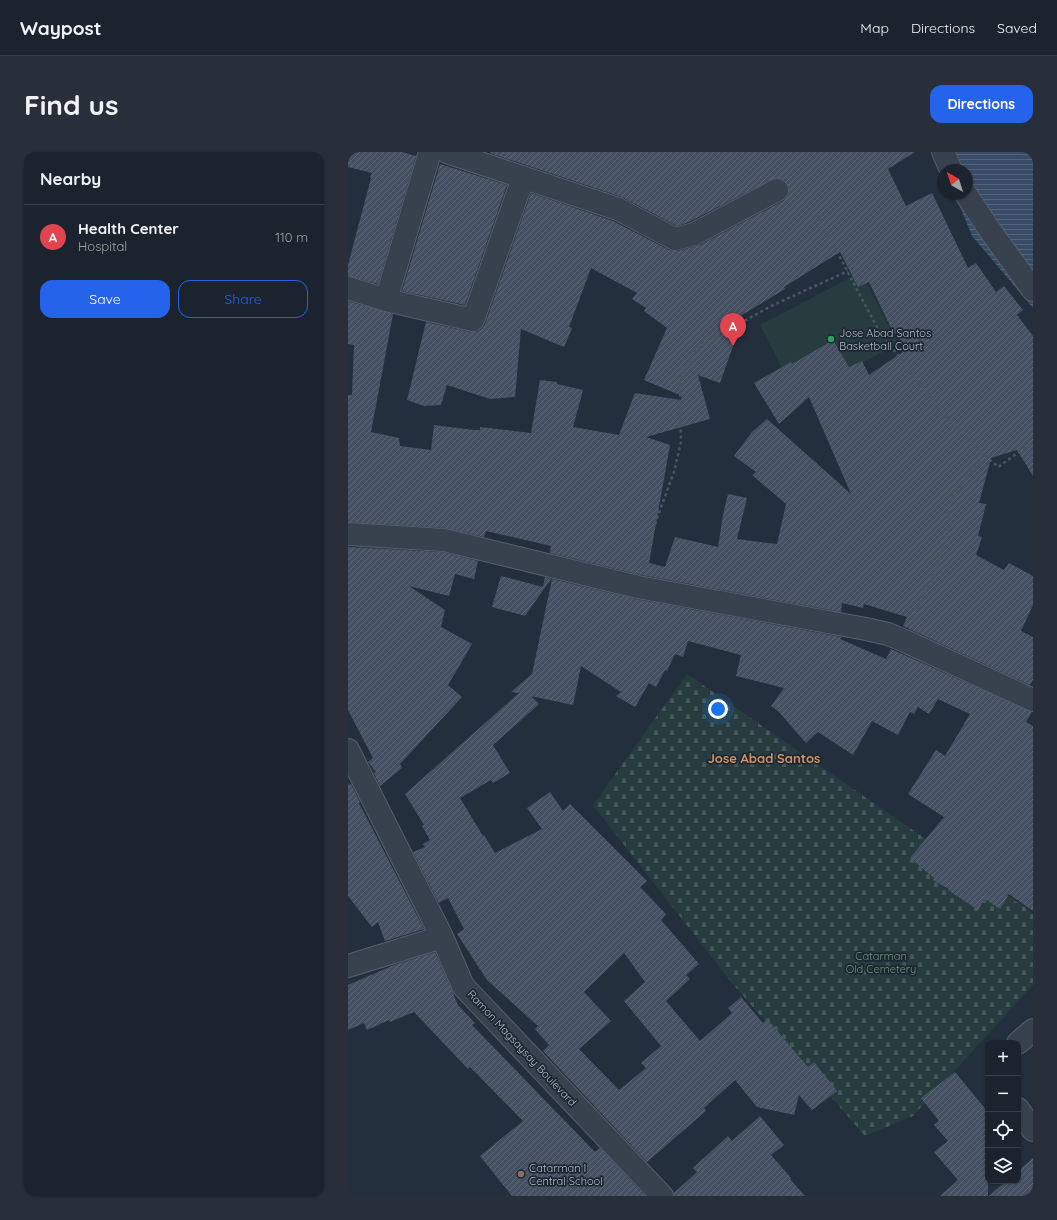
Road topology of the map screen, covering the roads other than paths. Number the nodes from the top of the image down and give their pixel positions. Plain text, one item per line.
1 (430, 152) edge
2 (447, 152) edge
3 (943, 152) edge
4 (948, 164) edge
5 (523, 178) junction
6 (777, 190) dead end
7 (970, 200) edge
8 (348, 288) edge
9 (1033, 290) edge
10 (386, 300) junction
11 (348, 534) edge
12 (1033, 700) edge
13 (348, 750) edge
14 (442, 937) junction
15 (348, 966) edge
16 (1033, 1030) edge
17 (1021, 1040) edge
18 (1020, 1112) edge
19 (1033, 1130) edge
20 (662, 1196) edge

1 - 10 street
2 - 5 street
3 - 4 street
5 - 6 street
5 - 10 street
7 - 9 street
8 - 10 street
11 - 12 street
13 - 14 street, Ramon Magsaysay Boulevard
14 - 15 street
14 - 20 street, Ramon Magsaysay Boulevard
16 - 17 street
18 - 19 street

